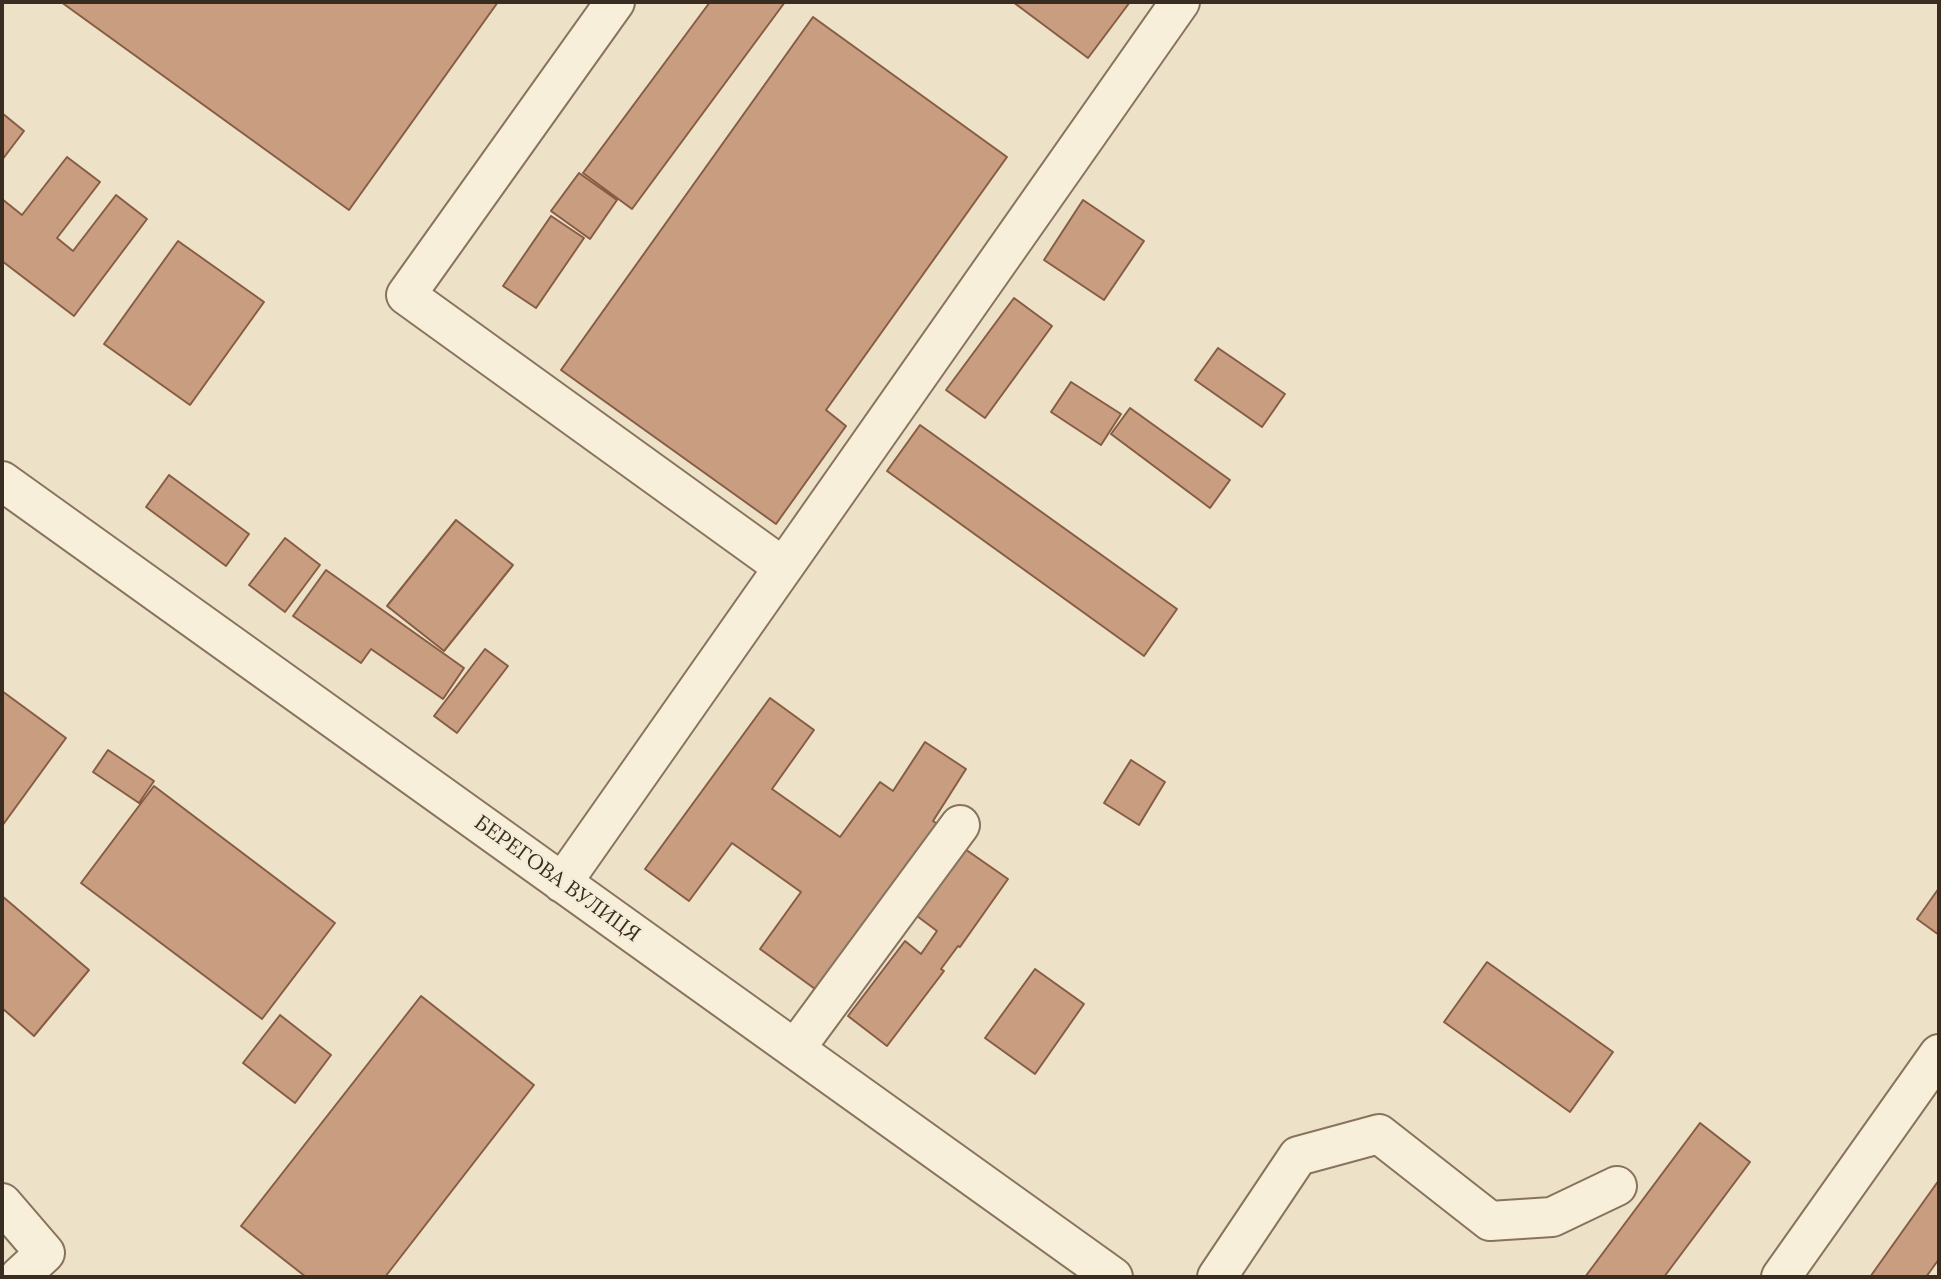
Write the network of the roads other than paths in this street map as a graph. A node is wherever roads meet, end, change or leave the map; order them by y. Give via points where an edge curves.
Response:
1 (615, 2) edge
2 (1180, 2) edge
3 (2, 481) edge
4 (783, 567) junction
5 (960, 825) dead end
6 (562, 883) junction
7 (795, 1049) junction
8 (1939, 1054) edge
9 (1617, 1186) dead end
10 (2, 1203) edge
11 (19, 1277) edge
12 (1113, 1277) edge
13 (1217, 1277) edge
14 (1781, 1277) edge

1 - 4 street via 406,295
2 - 4 street
3 - 6 street, БЕРЕГОВА ВУЛИЦЯ
4 - 6 street
5 - 7 street
6 - 7 street, БЕРЕГОВА ВУЛИЦЯ
7 - 12 street, БЕРЕГОВА ВУЛИЦЯ
8 - 14 street
9 - 13 street via 1552,1217 1490,1221 1379,1135 1298,1156
10 - 11 street via 45,1253

